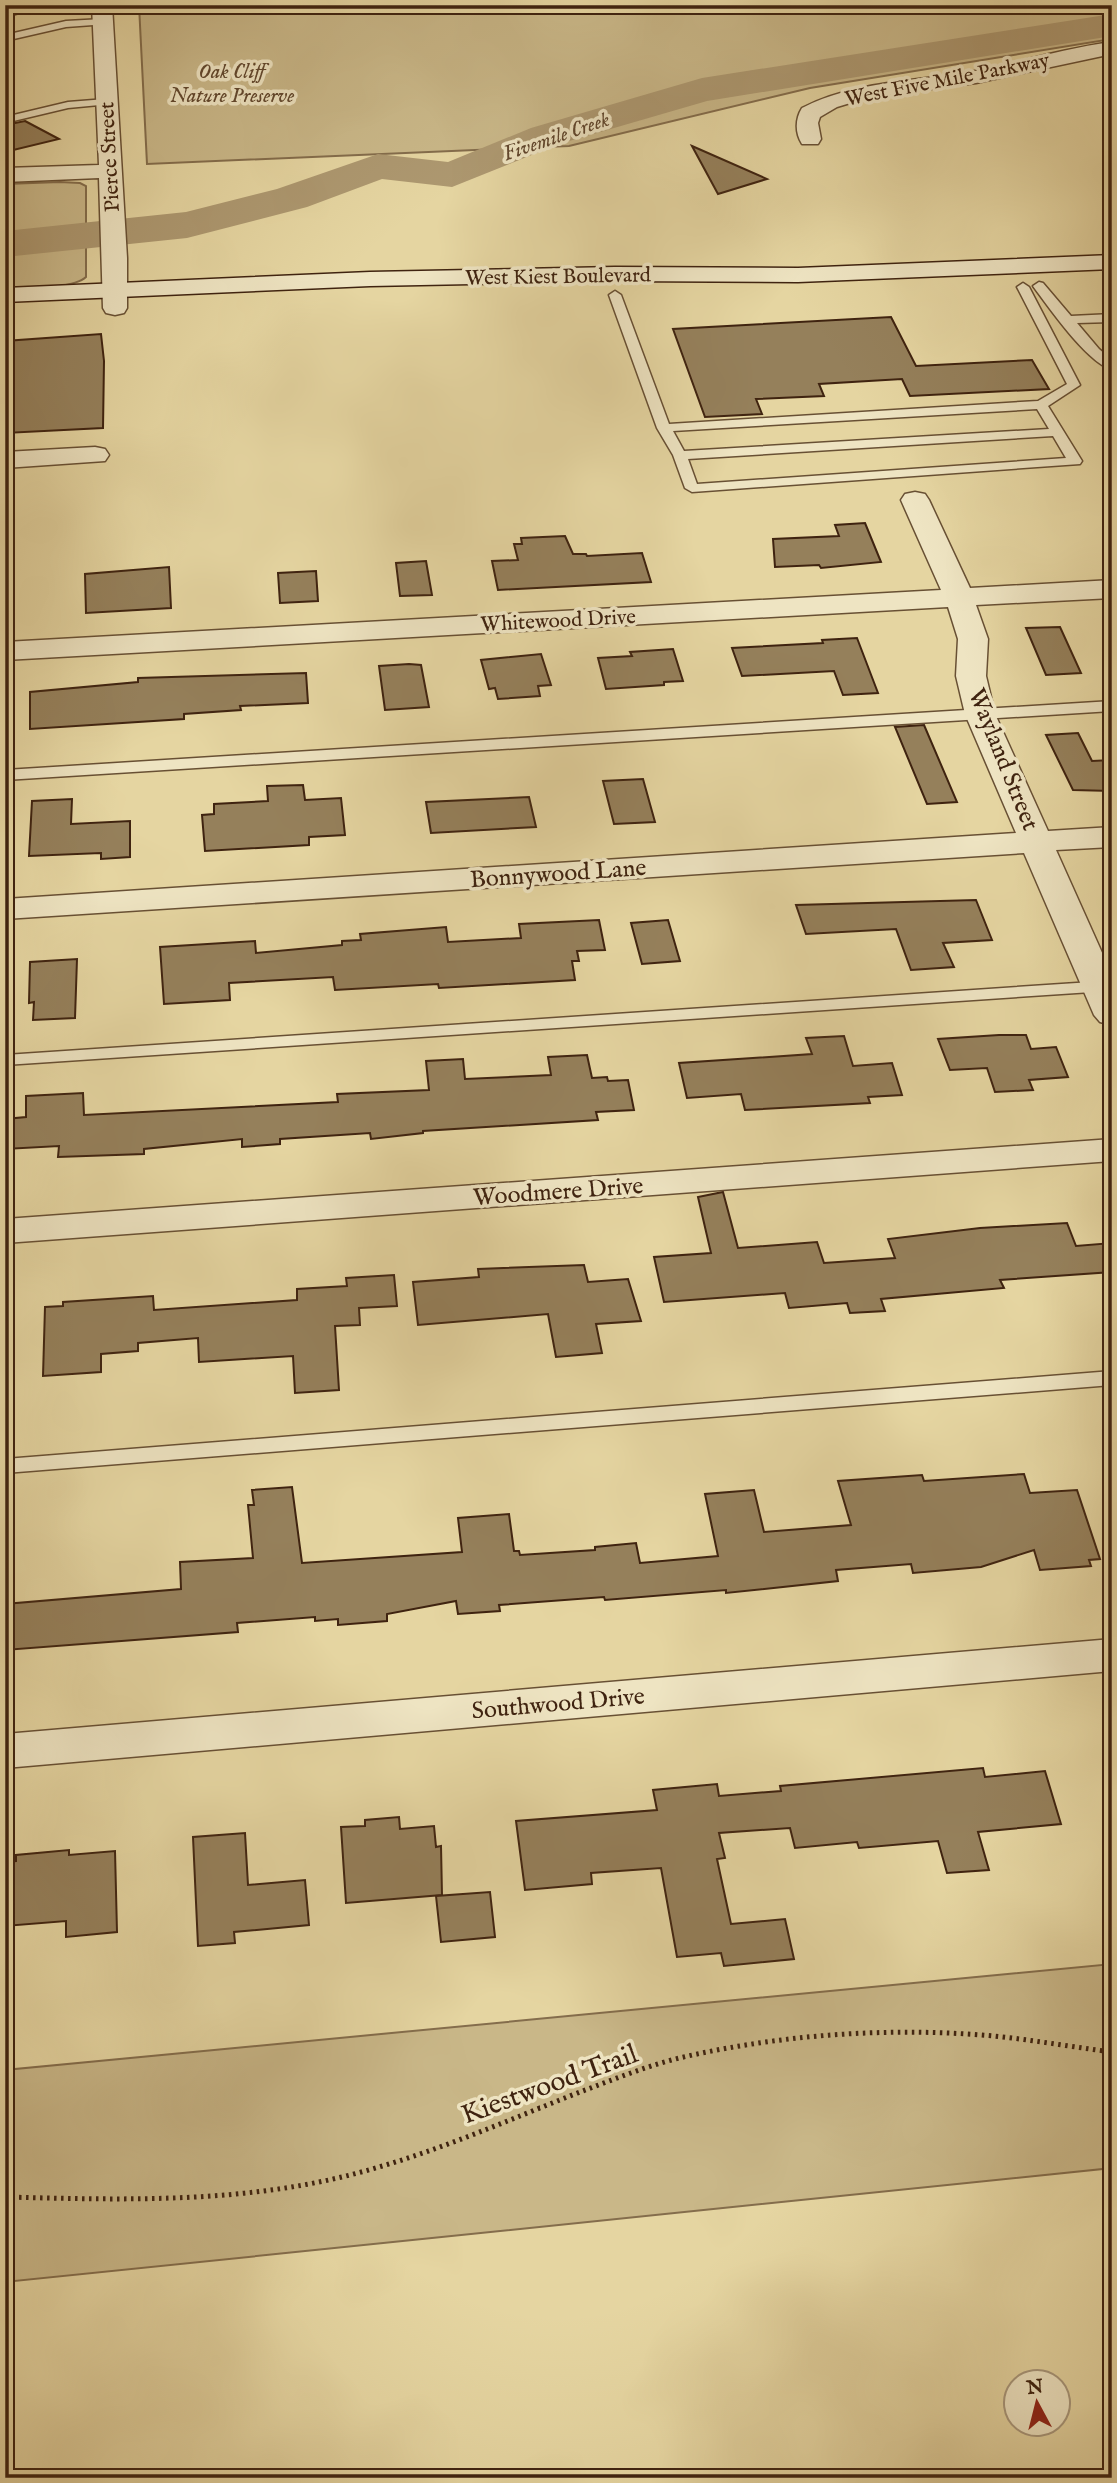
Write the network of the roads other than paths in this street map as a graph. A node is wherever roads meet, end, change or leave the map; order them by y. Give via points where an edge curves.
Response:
1 (42, 5) edge
2 (5, 14) edge
3 (102, 14) edge
4 (5, 38) edge
5 (1112, 48) edge
6 (106, 102) junction
7 (5, 120) edge
8 (810, 139) dead end
9 (109, 171) junction
10 (5, 175) edge
11 (1112, 262) edge
12 (1026, 280) junction
13 (1112, 282) edge
14 (615, 284) junction
15 (5, 295) edge
16 (115, 299) junction
17 (5, 314) edge
18 (1112, 318) edge
19 (1067, 320) junction
20 (1112, 366) edge
21 (1041, 405) junction
22 (664, 428) junction
23 (1056, 432) junction
24 (680, 455) junction
25 (95, 456) dead end
26 (5, 460) edge
27 (915, 500) dead end
28 (1112, 589) edge
29 (958, 597) junction
30 (5, 651) edge
31 (1112, 706) edge
32 (981, 714) junction
33 (5, 775) edge
34 (1112, 837) edge
35 (1037, 842) junction
36 (5, 909) edge
37 (1105, 986) edge
38 (1112, 1015) edge
39 (5, 1060) edge
40 (1112, 1150) edge
41 (5, 1231) edge
42 (1112, 1378) edge
43 (5, 1466) edge
44 (1112, 1655) edge
45 (5, 1751) edge

1 - 2 lane
3 - 4 lane
3 - 6 street, Pierce Street
5 - 8 street, West Five Mile Parkway via 973,78 843,96 810,113
6 - 7 lane via 68,105
6 - 9 street, Pierce Street
9 - 10 street
9 - 16 street, Pierce Street
11 - 12 street, West Kiest Boulevard
12 - 13 street, West Kiest Boulevard
12 - 14 street, West Kiest Boulevard via 798,293
12 - 19 lane
12 - 21 lane via 1074,385
14 - 16 street, West Kiest Boulevard via 365,298
14 - 22 lane
15 - 16 street, West Kiest Boulevard
16 - 17 street, West Kiest Boulevard
18 - 19 lane
19 - 20 lane
21 - 22 lane
21 - 23 lane
22 - 24 lane
23 - 24 lane
23 - 24 lane via 1075,461 692,488
25 - 26 street
27 - 29 street, Wayland Street
28 - 29 street, Whitewood Drive
29 - 30 street, Whitewood Drive
29 - 32 street, Wayland Street via 973,639 971,676
31 - 32 lane
32 - 33 lane
32 - 35 street, Wayland Street
34 - 35 street, Bonnywood Lane
35 - 36 street, Bonnywood Lane
35 - 37 street, Wayland Street
37 - 38 street, Wayland Street
37 - 39 lane
40 - 41 street, Woodmere Drive
42 - 43 lane
44 - 45 street, Southwood Drive

